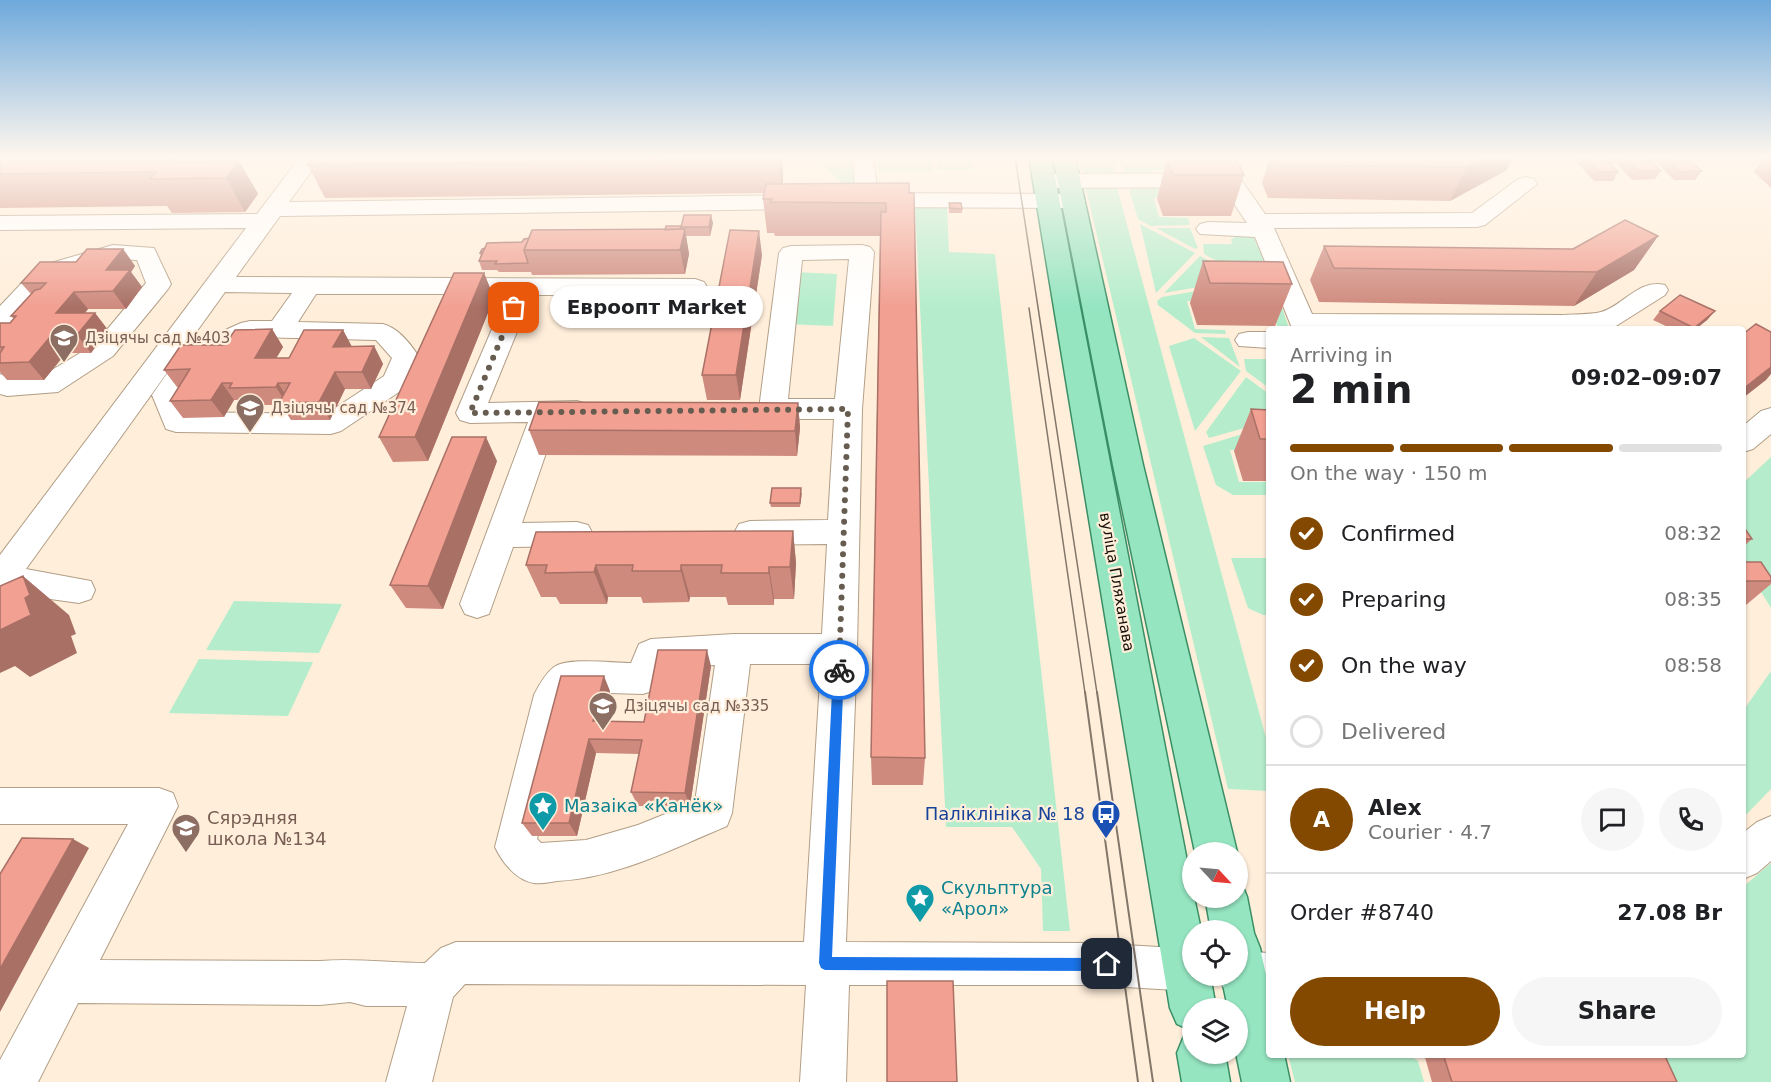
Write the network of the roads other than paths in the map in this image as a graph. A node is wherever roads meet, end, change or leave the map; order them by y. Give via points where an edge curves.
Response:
1 (273, 207) edge
2 (578, 207) edge
3 (1064, 207) edge
4 (1249, 207) edge
5 (1494, 207) edge
6 (268, 215) junction
7 (0, 223) edge
8 (1261, 225) junction
9 (1208, 230) dead end
10 (217, 284) junction
11 (309, 286) junction
12 (523, 287) junction
13 (695, 287) dead end
14 (1656, 290) dead end
15 (197, 312) junction
16 (137, 313) junction
17 (0, 321) edge
18 (1303, 325) edge
19 (279, 330) junction
20 (312, 331) junction
21 (294, 358) edge
22 (0, 383) edge
23 (848, 409) junction
24 (602, 411) edge
25 (546, 412) junction
26 (1771, 418) edge
27 (1746, 439) edge
28 (1112, 465) junction
29 (843, 532) junction
30 (724, 533) edge
31 (500, 534) junction
32 (607, 534) edge
33 (0, 578) edge
34 (79, 590) dead end
35 (477, 604) dead end
36 (734, 649) junction
37 (840, 649) junction
38 (0, 806) edge
39 (1771, 835) edge
40 (1213, 842) edge
41 (1746, 856) edge
42 (1182, 923) edge
43 (825, 963) junction
44 (1182, 980) edge
45 (67, 981) junction
46 (1248, 981) edge
47 (434, 985) junction
48 (1203, 1064) edge
49 (14, 1082) edge
50 (409, 1082) edge
51 (823, 1082) edge
52 (1206, 1082) edge
53 (1266, 1082) edge

1 - 6 lane
2 - 6 lane
3 - 28 main road, вуліца Пляханава
4 - 8 lane
5 - 8 lane via 1477,220
6 - 7 lane
6 - 10 lane
8 - 9 lane
8 - 18 lane
10 - 11 lane
10 - 15 lane
11 - 12 lane
11 - 19 lane
12 - 13 lane
12 - 25 lane via 470,413
14 - 18 lane via 1607,320
15 - 16 lane
15 - 33 lane
16 - 17 lane via 159,284 146,253 113,252 45,272
16 - 22 lane via 104,350 48,385 7,387
19 - 20 lane
19 - 20 lane via 250,329 194,354 166,395 176,422 332,424 394,382 406,357 383,332
20 - 21 lane
23 - 23 lane via 862,252 791,252 762,409
23 - 29 lane
24 - 25 lane
25 - 31 lane
26 - 27 lane
28 - 40 main road, вуліца Пляханава
28 - 42 main road, вуліца Пляханава
29 - 30 lane
29 - 37 lane
31 - 32 lane
31 - 35 lane
33 - 34 lane
36 - 36 lane via 651,654 643,679 567,677 556,687 515,847 521,854 534,863 586,860 638,844 713,813
36 - 37 lane
37 - 43 lane
38 - 45 lane via 159,806
39 - 41 lane
43 - 44 lane via 1092,964
43 - 47 lane via 456,963
43 - 51 lane via 828,974
45 - 47 lane via 350,980 366,984
45 - 49 lane
46 - 53 main road
47 - 50 lane
48 - 52 main road

